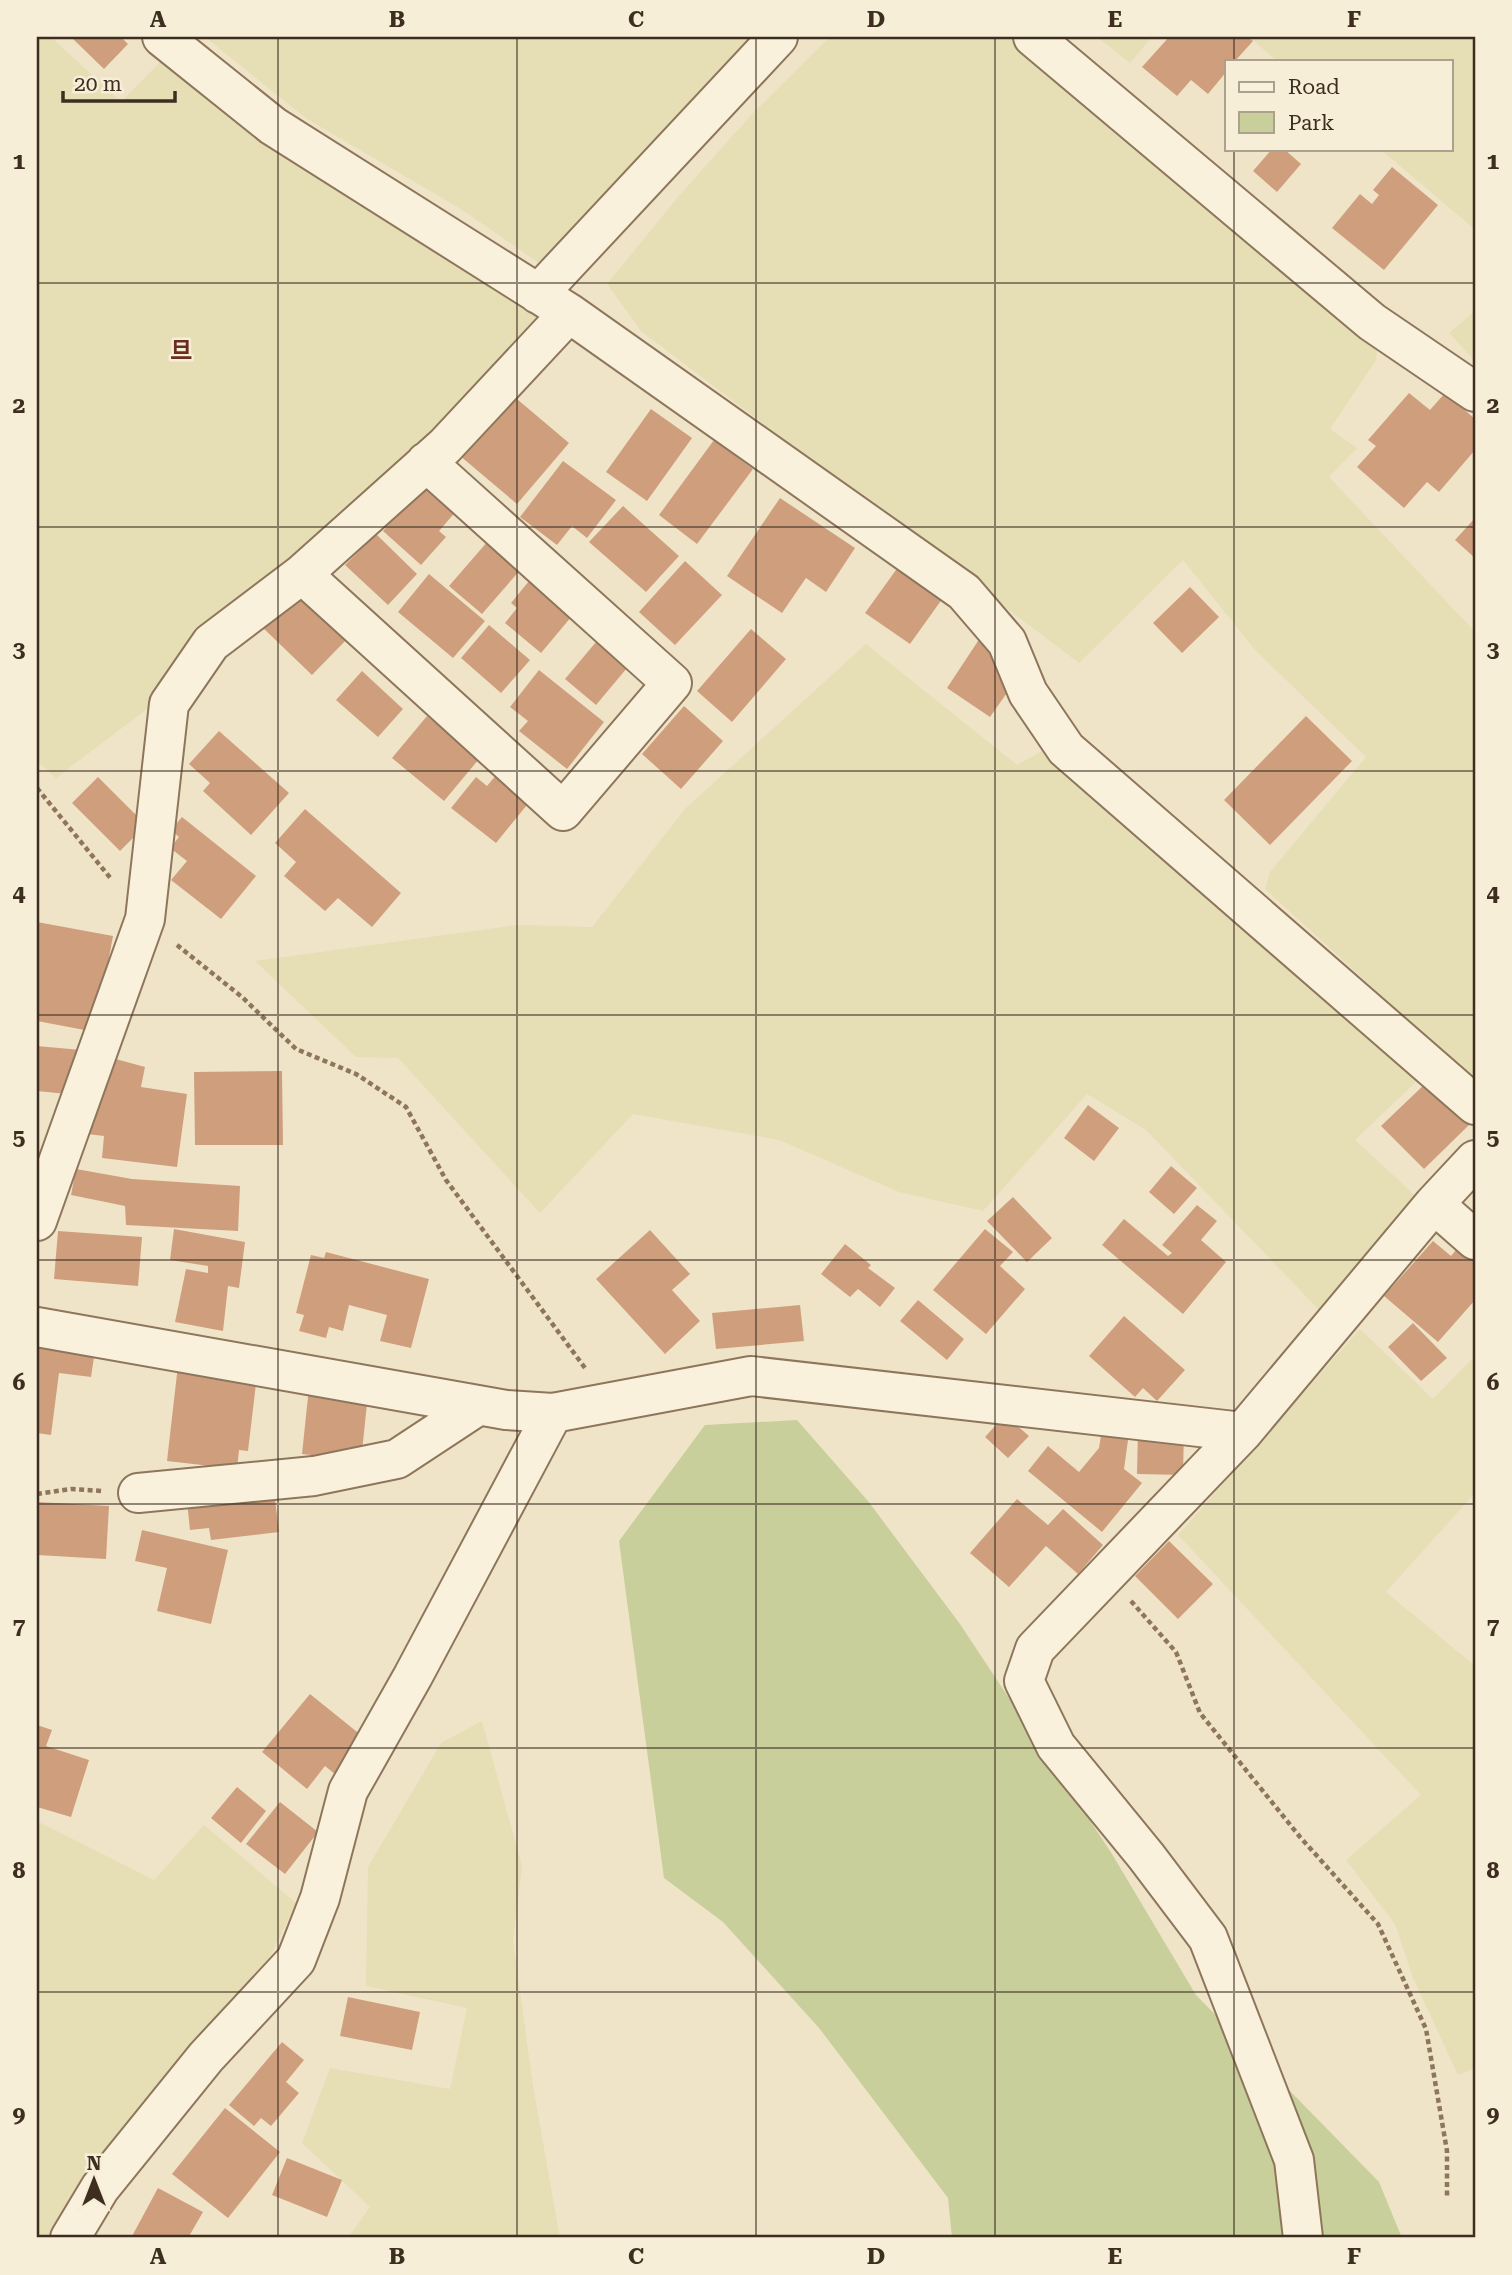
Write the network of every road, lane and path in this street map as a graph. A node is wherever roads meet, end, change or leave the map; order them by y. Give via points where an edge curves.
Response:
1 (162, 37) edge
2 (778, 37) edge
3 (1033, 37) edge
4 (554, 303) junction
5 (1475, 392) edge
6 (426, 462) junction
7 (302, 574) junction
8 (37, 788) edge
9 (145, 919) junction
10 (1475, 1105) edge
11 (1475, 1160) edge
12 (1434, 1204) junction
13 (37, 1221) edge
14 (1475, 1240) edge
15 (37, 1327) edge
16 (610, 1403) junction
17 (476, 1407) junction
18 (553, 1413) junction
19 (1243, 1432) junction
20 (138, 1493) joint
21 (37, 1494) edge
22 (1107, 1574) junction
23 (1447, 2198) dead end
24 (70, 2238) edge
25 (1303, 2238) edge

1 - 4 street via 273,126
2 - 4 street
3 - 5 street via 1372,322
4 - 6 street via 445,446
4 - 10 street via 964,592 1007,642 1028,693 1066,749
6 - 7 street
6 - 7 street via 672,683 563,811
7 - 9 street via 211,643 169,704
8 - 9 path
9 - 13 street
9 - 16 path via 242,997 296,1049 356,1074 405,1107 446,1180
11 - 12 street
12 - 14 street
12 - 19 street
15 - 17 street
16 - 18 street
16 - 19 street via 751,1376
17 - 18 street
17 - 20 street via 397,1459 314,1476
18 - 24 street via 348,1791 320,1898 296,1960 198,2067 100,2188
19 - 22 street
20 - 21 path via 71,1489
22 - 23 path via 1176,1652 1199,1713 1378,1924 1426,2029 1447,2151
22 - 25 street via 1035,1648 1024,1681 1056,1746 1208,1938 1294,2160

